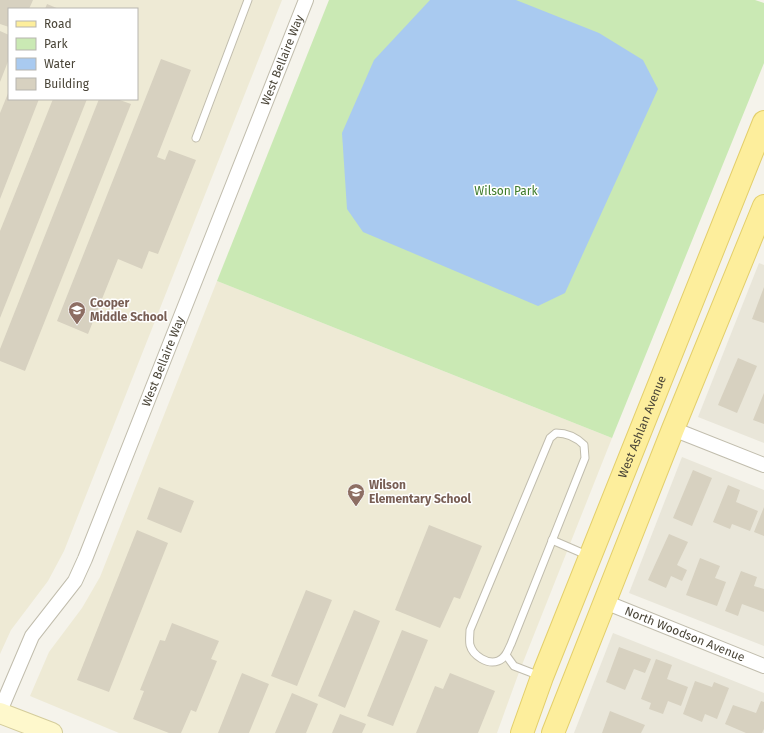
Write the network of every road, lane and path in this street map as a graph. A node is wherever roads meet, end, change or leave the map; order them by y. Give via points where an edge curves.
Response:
1 (248, 0) edge
2 (306, 0) edge
3 (764, 122) edge
4 (196, 138) dead end
5 (764, 206) edge
6 (723, 223) junction
7 (758, 237) edge
8 (673, 429) junction
9 (764, 465) edge
10 (552, 540) junction
11 (591, 556) junction
12 (605, 602) junction
13 (506, 655) junction
14 (764, 666) edge
15 (542, 677) junction
16 (0, 712) edge
17 (52, 733) edge
18 (522, 733) edge
19 (552, 733) edge

1 - 4 lane
2 - 16 street, West Bellaire Way via 85,559 75,581 32,636
3 - 6 main road, West Ashlan Avenue
5 - 7 main road
6 - 8 main road via 712,290 666,412
6 - 11 main road, West Ashlan Avenue
7 - 8 main road
8 - 9 street
8 - 12 main road
10 - 11 lane
10 - 13 lane
10 - 13 lane via 584,458 584,444 565,433 556,433 550,438 470,630 470,646 480,658 498,661
11 - 15 main road, West Ashlan Avenue
11 - 19 main road via 596,563 597,579 566,657
12 - 14 street, North Woodson Avenue
12 - 19 main road
13 - 15 lane via 514,666
15 - 18 main road, West Ashlan Avenue
16 - 17 street

